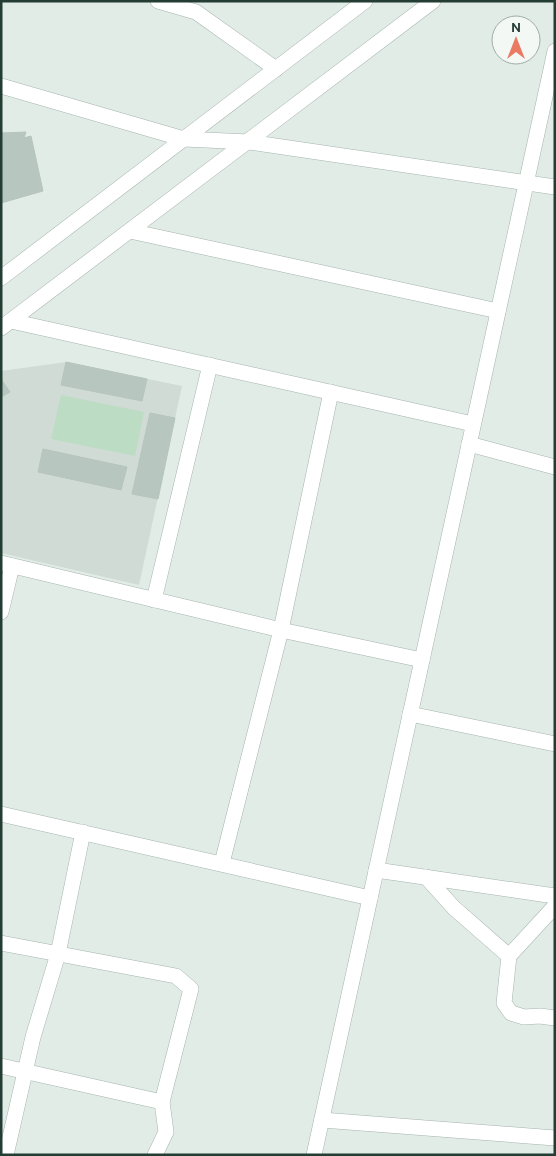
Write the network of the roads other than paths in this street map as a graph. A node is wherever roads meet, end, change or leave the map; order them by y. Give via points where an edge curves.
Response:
1 (158, 1) edge
2 (366, 1) edge
3 (433, 1) edge
4 (196, 6) edge
5 (555, 51) edge
6 (276, 69) junction
7 (553, 69) edge
8 (1, 86) edge
9 (184, 139) junction
10 (249, 142) junction
11 (526, 182) junction
12 (555, 187) edge
13 (130, 231) junction
14 (1, 278) edge
15 (498, 311) junction
16 (6, 324) edge
17 (210, 365) junction
18 (330, 392) junction
19 (473, 424) junction
20 (469, 444) junction
21 (555, 467) edge
22 (6, 565) edge
23 (154, 600) junction
24 (1, 612) edge
25 (281, 630) junction
26 (422, 660) junction
27 (410, 714) junction
28 (555, 744) edge
29 (1, 814) edge
30 (83, 832) junction
31 (222, 863) junction
32 (376, 870) junction
33 (426, 877) junction
34 (555, 896) edge
35 (370, 898) junction
36 (555, 906) edge
37 (1, 943) edge
38 (58, 954) junction
39 (509, 956) junction
40 (555, 1018) edge
41 (1, 1066) edge
42 (26, 1070) junction
43 (162, 1102) junction
44 (322, 1120) junction
45 (555, 1138) edge
46 (6, 1155) edge
47 (155, 1155) edge
48 (314, 1155) edge

1 - 4 street
2 - 6 street
3 - 10 street
4 - 6 street
5 - 7 street
6 - 9 street
7 - 11 street
8 - 9 street
9 - 10 street
9 - 14 street
10 - 11 street
10 - 13 street
11 - 12 street
11 - 15 street
13 - 15 street
13 - 16 street
15 - 19 street
16 - 17 street
17 - 18 street
17 - 23 street
18 - 19 street
18 - 25 street
19 - 20 street
20 - 21 street
20 - 26 street
22 - 23 street
22 - 24 street
23 - 25 street
25 - 26 street
25 - 31 street
26 - 27 street
27 - 28 street
27 - 32 street
29 - 30 street
30 - 31 street
30 - 38 street
31 - 35 street
32 - 33 street
32 - 35 street
33 - 34 street
33 - 39 street via 454,908
35 - 44 street
36 - 39 street
37 - 38 street
38 - 42 street
38 - 43 street via 176,976 190,989
39 - 40 street via 504,1003 511,1013 524,1017
41 - 42 street
42 - 43 street
42 - 46 street
43 - 47 street via 166,1132
44 - 45 street
44 - 48 street

